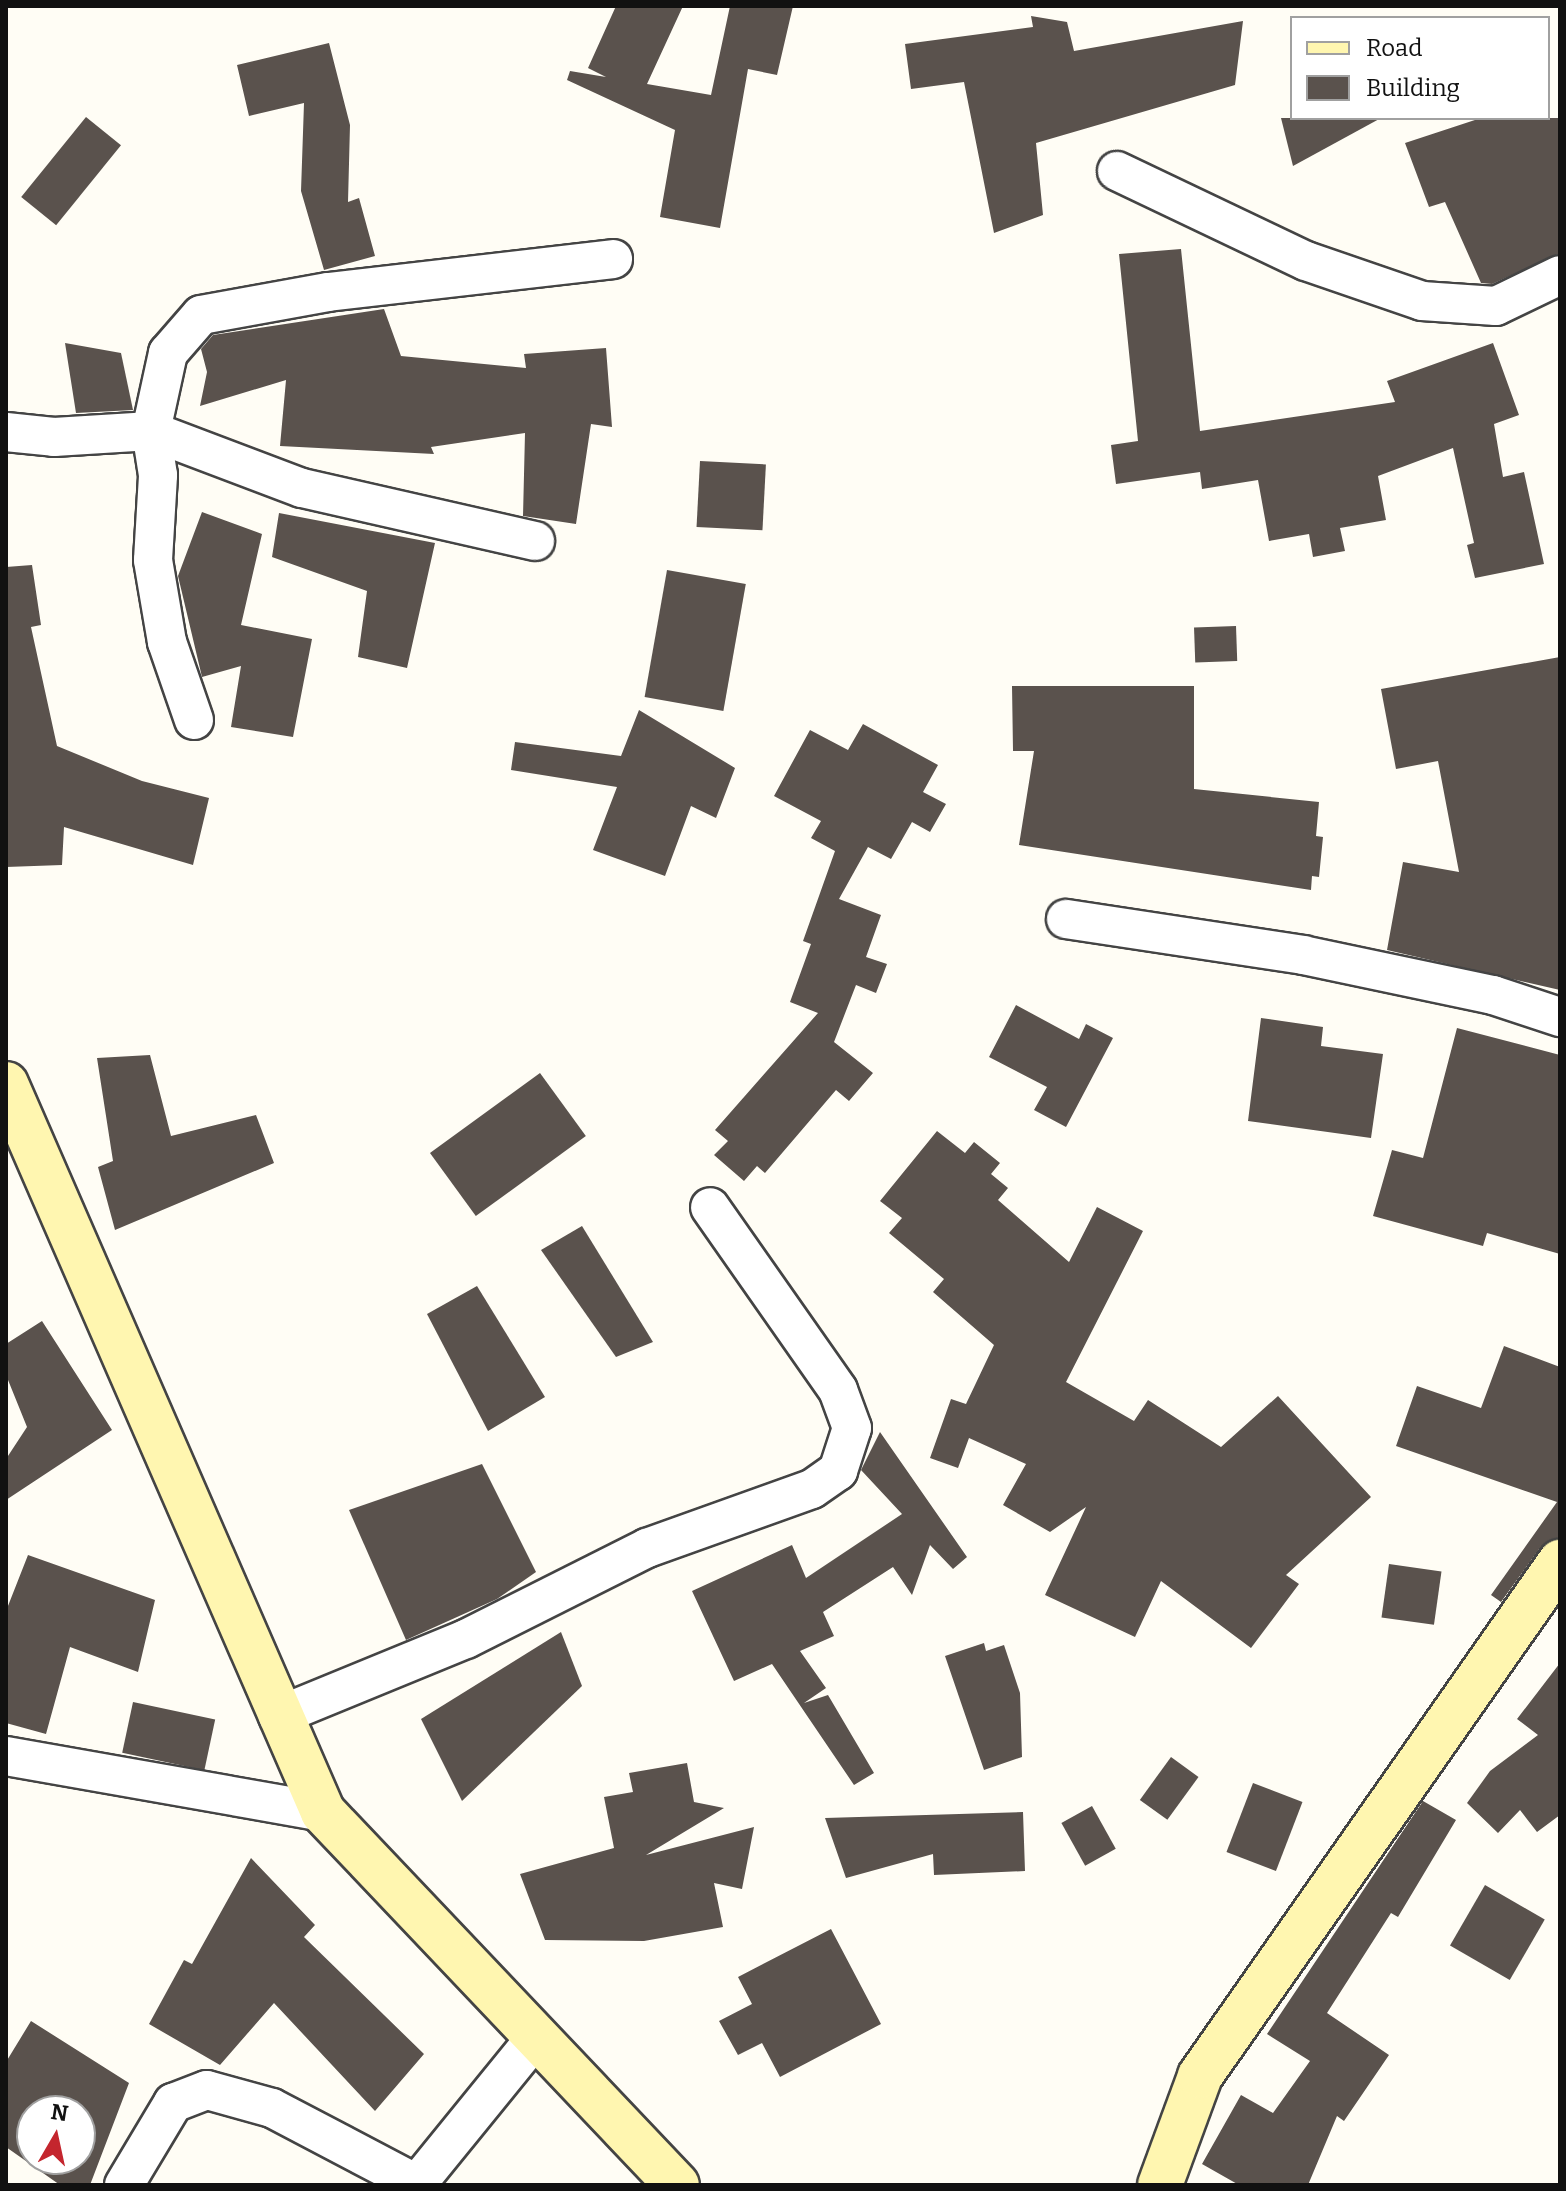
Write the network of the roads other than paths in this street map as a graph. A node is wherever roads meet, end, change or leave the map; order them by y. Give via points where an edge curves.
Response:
1 (1117, 171) dead end
2 (613, 259) dead end
3 (1560, 275) edge
4 (151, 431) junction
5 (6, 432) edge
6 (535, 541) dead end
7 (194, 720) dead end
8 (1066, 919) dead end
9 (1560, 1017) edge
10 (6, 1084) edge
11 (710, 1207) dead end
12 (1560, 1562) edge
13 (278, 1716) junction
14 (6, 1756) edge
15 (323, 1812) junction
16 (537, 2036) junction
17 (124, 2185) edge
18 (417, 2185) edge
19 (677, 2185) edge
20 (1160, 2185) edge

1 - 3 street via 1306,261 1422,301 1496,306
2 - 4 street via 328,292 201,315 168,353
4 - 5 street via 54,437
4 - 6 street via 213,460 302,488
4 - 7 street via 158,475 153,560 167,642
8 - 9 street via 1303,955 1493,995
10 - 13 street
11 - 13 street via 838,1390 852,1428 838,1471 812,1489 647,1548 466,1639
12 - 20 street via 1200,2076
13 - 15 street
14 - 15 street
15 - 16 street
16 - 18 street
16 - 19 street
17 - 18 street via 173,2103 207,2090 272,2108

